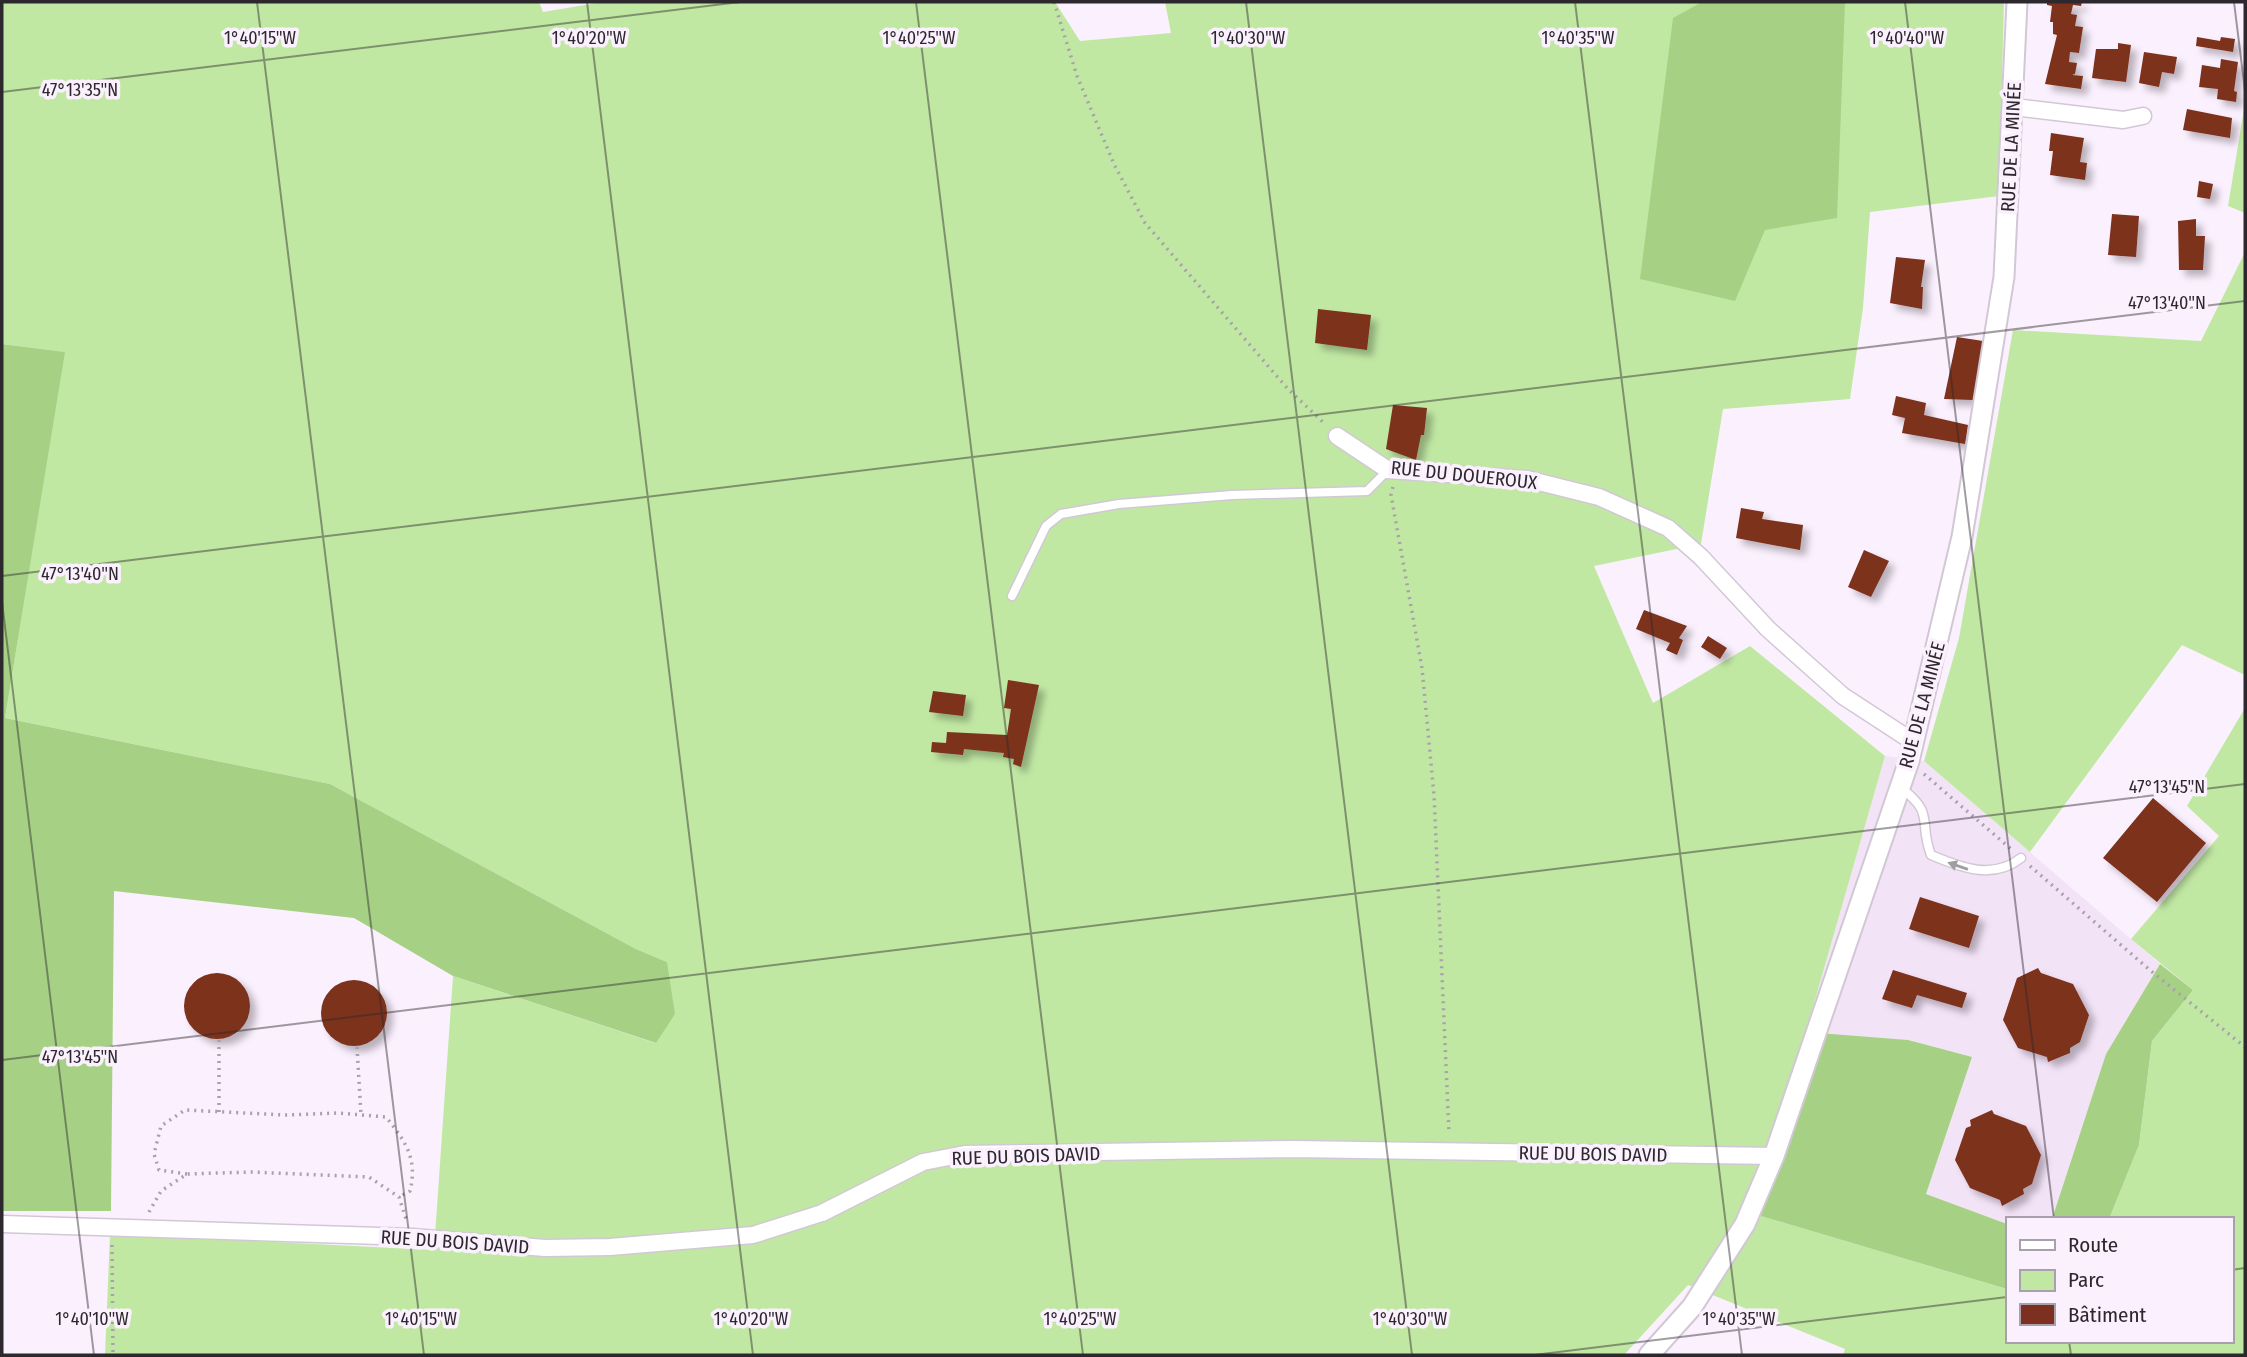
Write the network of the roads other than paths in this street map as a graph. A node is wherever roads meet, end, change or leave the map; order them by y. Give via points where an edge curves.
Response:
1 (2017, 2) edge
2 (2014, 107) junction
3 (2143, 116) dead end
4 (1337, 436) road end
5 (1392, 471) junction
6 (1012, 596) dead end
7 (1910, 751) junction
8 (1900, 787) junction
9 (2021, 858) road end
10 (1774, 1156) junction
11 (2, 1224) edge
12 (1649, 1355) edge

1 - 2 street, RUE DE LA MINÉE
2 - 3 street via 2123,120
2 - 7 street, RUE DE LA MINÉE via 2004,277 1984,411 1962,537
4 - 5 street, RUE DU DOUEROUX
5 - 6 lane via 1367,491 1219,496 1061,514 1046,526
5 - 7 street, RUE DU DOUEROUX via 1527,479 1599,497 1668,528 1702,557 1768,629
7 - 8 street, RUE DE LA MINÉE
9 -> 8 lane via 2008,869 1990,871 1970,870 1931,855 1924,813 1918,800
8 - 10 street, RUE DE LA MINÉE
10 - 11 street, RUE DU BOIS DAVID via 1294,1149 965,1154 923,1161 822,1213 753,1235 571,1247 412,1237
10 - 12 street, RUE DE LA MINÉE via 1745,1224 1692,1307

